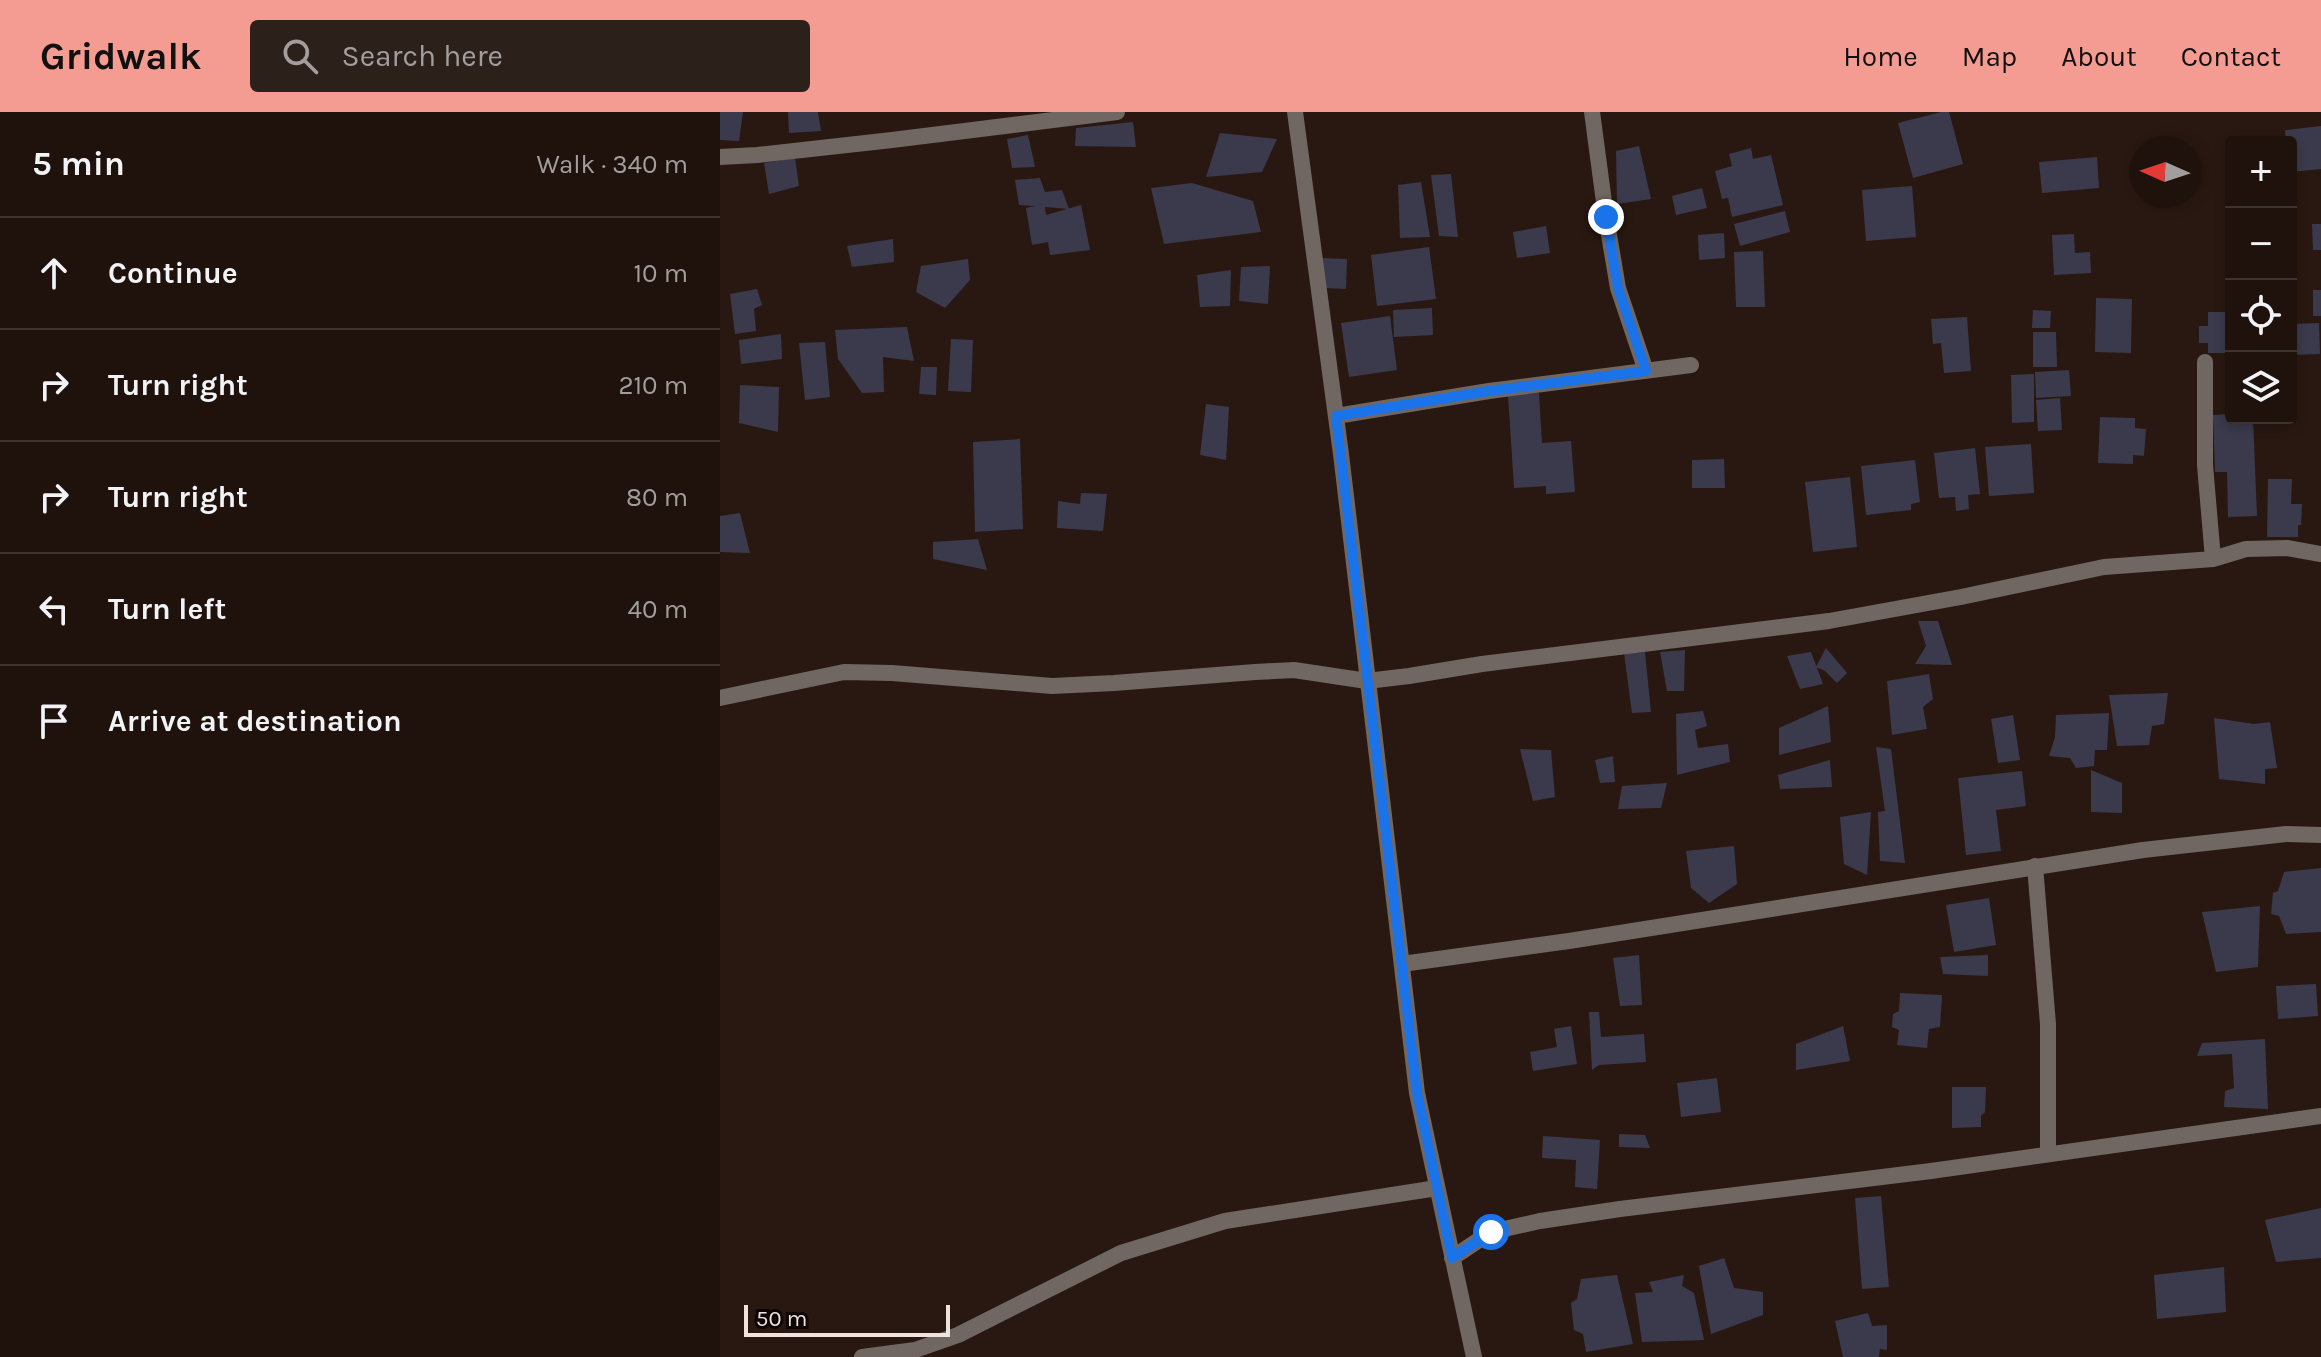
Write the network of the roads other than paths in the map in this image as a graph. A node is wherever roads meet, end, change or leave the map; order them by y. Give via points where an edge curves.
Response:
1 (1117, 112) edge
2 (1295, 112) edge
3 (1592, 112) edge
4 (720, 157) edge
5 (2205, 362) dead end
6 (1691, 365) dead end
7 (1646, 371) junction
8 (1336, 416) junction
9 (2321, 554) edge
10 (2213, 559) junction
11 (1367, 681) junction
12 (720, 698) edge
13 (2321, 835) edge
14 (2035, 866) junction
15 (1402, 964) junction
16 (2321, 1116) edge
17 (2048, 1154) junction
18 (1437, 1188) junction
19 (1452, 1258) junction
20 (862, 1357) edge
21 (1474, 1357) edge

1 - 4 street
2 - 8 street
3 - 7 street via 1618,288
5 - 10 street via 2205,465
6 - 7 street
7 - 8 street
8 - 11 street
9 - 10 street via 2246,549
10 - 11 street via 2104,567 1829,621
11 - 12 street via 1294,670 1052,686 844,672
11 - 15 street
13 - 14 street via 2190,844
14 - 15 street
14 - 17 street via 2048,1024
15 - 18 street via 1417,1093
16 - 17 street
17 - 19 street via 1540,1221 1491,1232
18 - 19 street
18 - 20 street via 1225,1221 1121,1253 958,1335 915,1350
19 - 21 street

